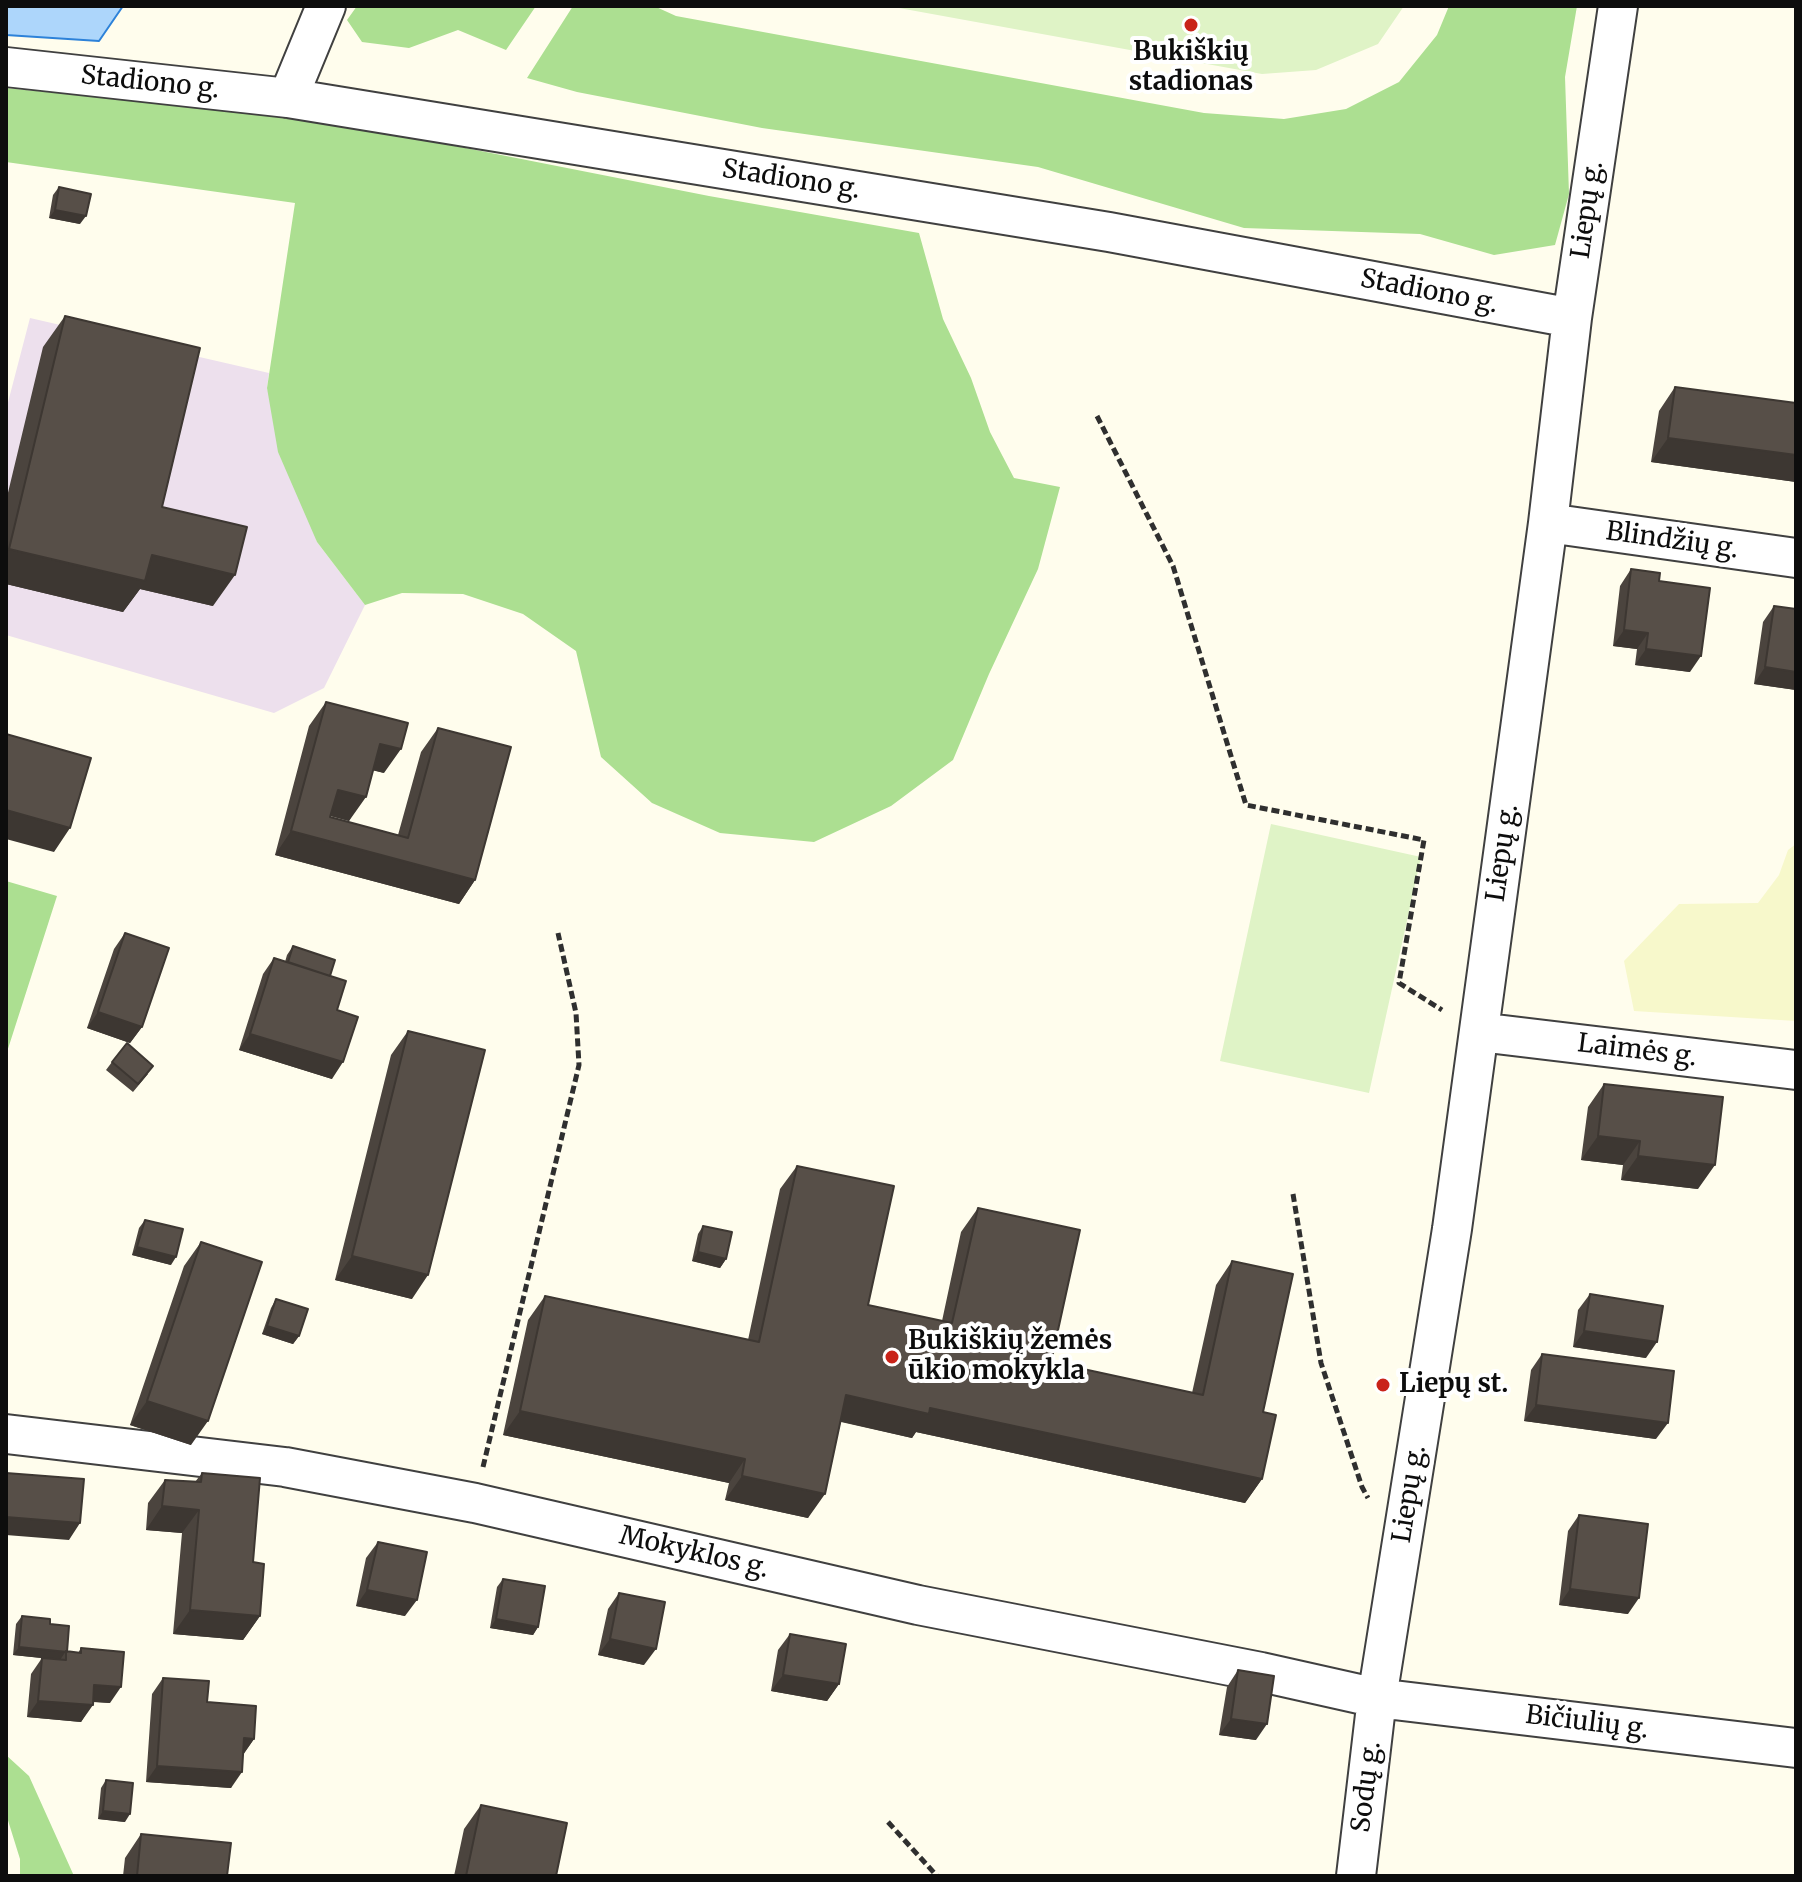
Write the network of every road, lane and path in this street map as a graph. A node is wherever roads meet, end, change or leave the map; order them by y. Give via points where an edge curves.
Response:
1 (326, 6) edge
2 (1618, 6) edge
3 (6, 67) edge
4 (288, 98) junction
5 (1572, 318) junction
6 (1097, 416) dead end
7 (1548, 523) junction
8 (1796, 558) edge
9 (558, 933) dead end
10 (1479, 1032) junction
11 (1796, 1070) edge
12 (1293, 1194) dead end
13 (6, 1434) edge
14 (1370, 1500) dead end
15 (475, 1503) junction
16 (1377, 1698) junction
17 (1796, 1748) edge
18 (888, 1822) dead end
19 (937, 1876) edge
20 (1356, 1876) edge

1 - 4 street
2 - 5 street, Liepų g.
3 - 4 street, Stadiono g.
4 - 5 street, Stadiono g. via 1109,232
5 - 7 street, Liepų g.
6 - 10 path via 1173,566 1246,805 1424,840 1399,983
7 - 8 street, Blindžių g.
7 - 10 street, Liepų g.
9 - 15 path via 576,1013 579,1065
10 - 11 street, Laimės g.
10 - 16 street, Liepų g.
12 - 14 path via 1321,1363
13 - 15 street, Mokyklos g. via 285,1467
15 - 16 street, Mokyklos g. via 918,1605
16 - 17 street, Bičiulių g.
16 - 20 street, Sodų g.
18 - 19 path

